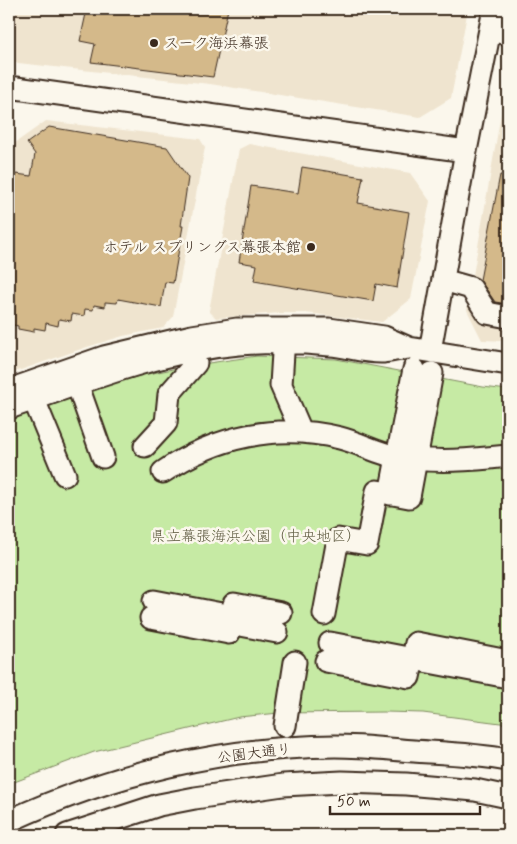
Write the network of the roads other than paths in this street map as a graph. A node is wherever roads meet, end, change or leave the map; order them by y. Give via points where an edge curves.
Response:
1 (499, 22) edge
2 (9, 88) edge
3 (466, 151) junction
4 (443, 280) junction
5 (508, 317) edge
6 (420, 350) junction
7 (283, 353) dead end
8 (196, 363) dead end
9 (508, 364) edge
10 (423, 371) dead end
11 (9, 390) edge
12 (80, 392) dead end
13 (9, 408) edge
14 (37, 408) dead end
15 (301, 431) junction
16 (145, 446) dead end
17 (508, 456) edge
18 (103, 457) dead end
19 (407, 458) junction
20 (163, 472) dead end
21 (65, 475) dead end
22 (152, 610) dead end
23 (324, 614) dead end
24 (279, 622) dead end
25 (328, 652) dead end
26 (508, 661) edge
27 (295, 662) dead end
28 (476, 663) junction
29 (508, 677) edge
30 (285, 726) dead end
31 (508, 760) edge
32 (508, 796) edge
33 (9, 821) edge
34 (67, 835) edge

1 - 3 street
2 - 3 street
3 - 4 street
4 - 5 street via 471,288 486,313
4 - 6 street
6 - 9 street
6 - 11 street via 384,336 329,329 237,329 104,357
6 - 13 street via 381,352 281,343 199,349 110,372
7 - 15 street via 281,385
8 - 16 street via 169,394 166,424
10 - 19 street
12 - 18 street
14 - 21 street
15 - 19 street via 342,438
15 - 20 street via 276,431 229,439 205,448
17 - 19 street via 475,460
19 - 23 street via 409,497 378,491 368,544 338,539
22 - 24 street via 185,616
25 - 28 street via 357,657 413,659 416,643
26 - 28 street
27 - 30 street
28 - 29 street
31 - 33 street, 公園大通り via 380,748 278,749 179,763 145,772 76,794
32 - 34 street via 406,784 342,782 284,785 159,805

